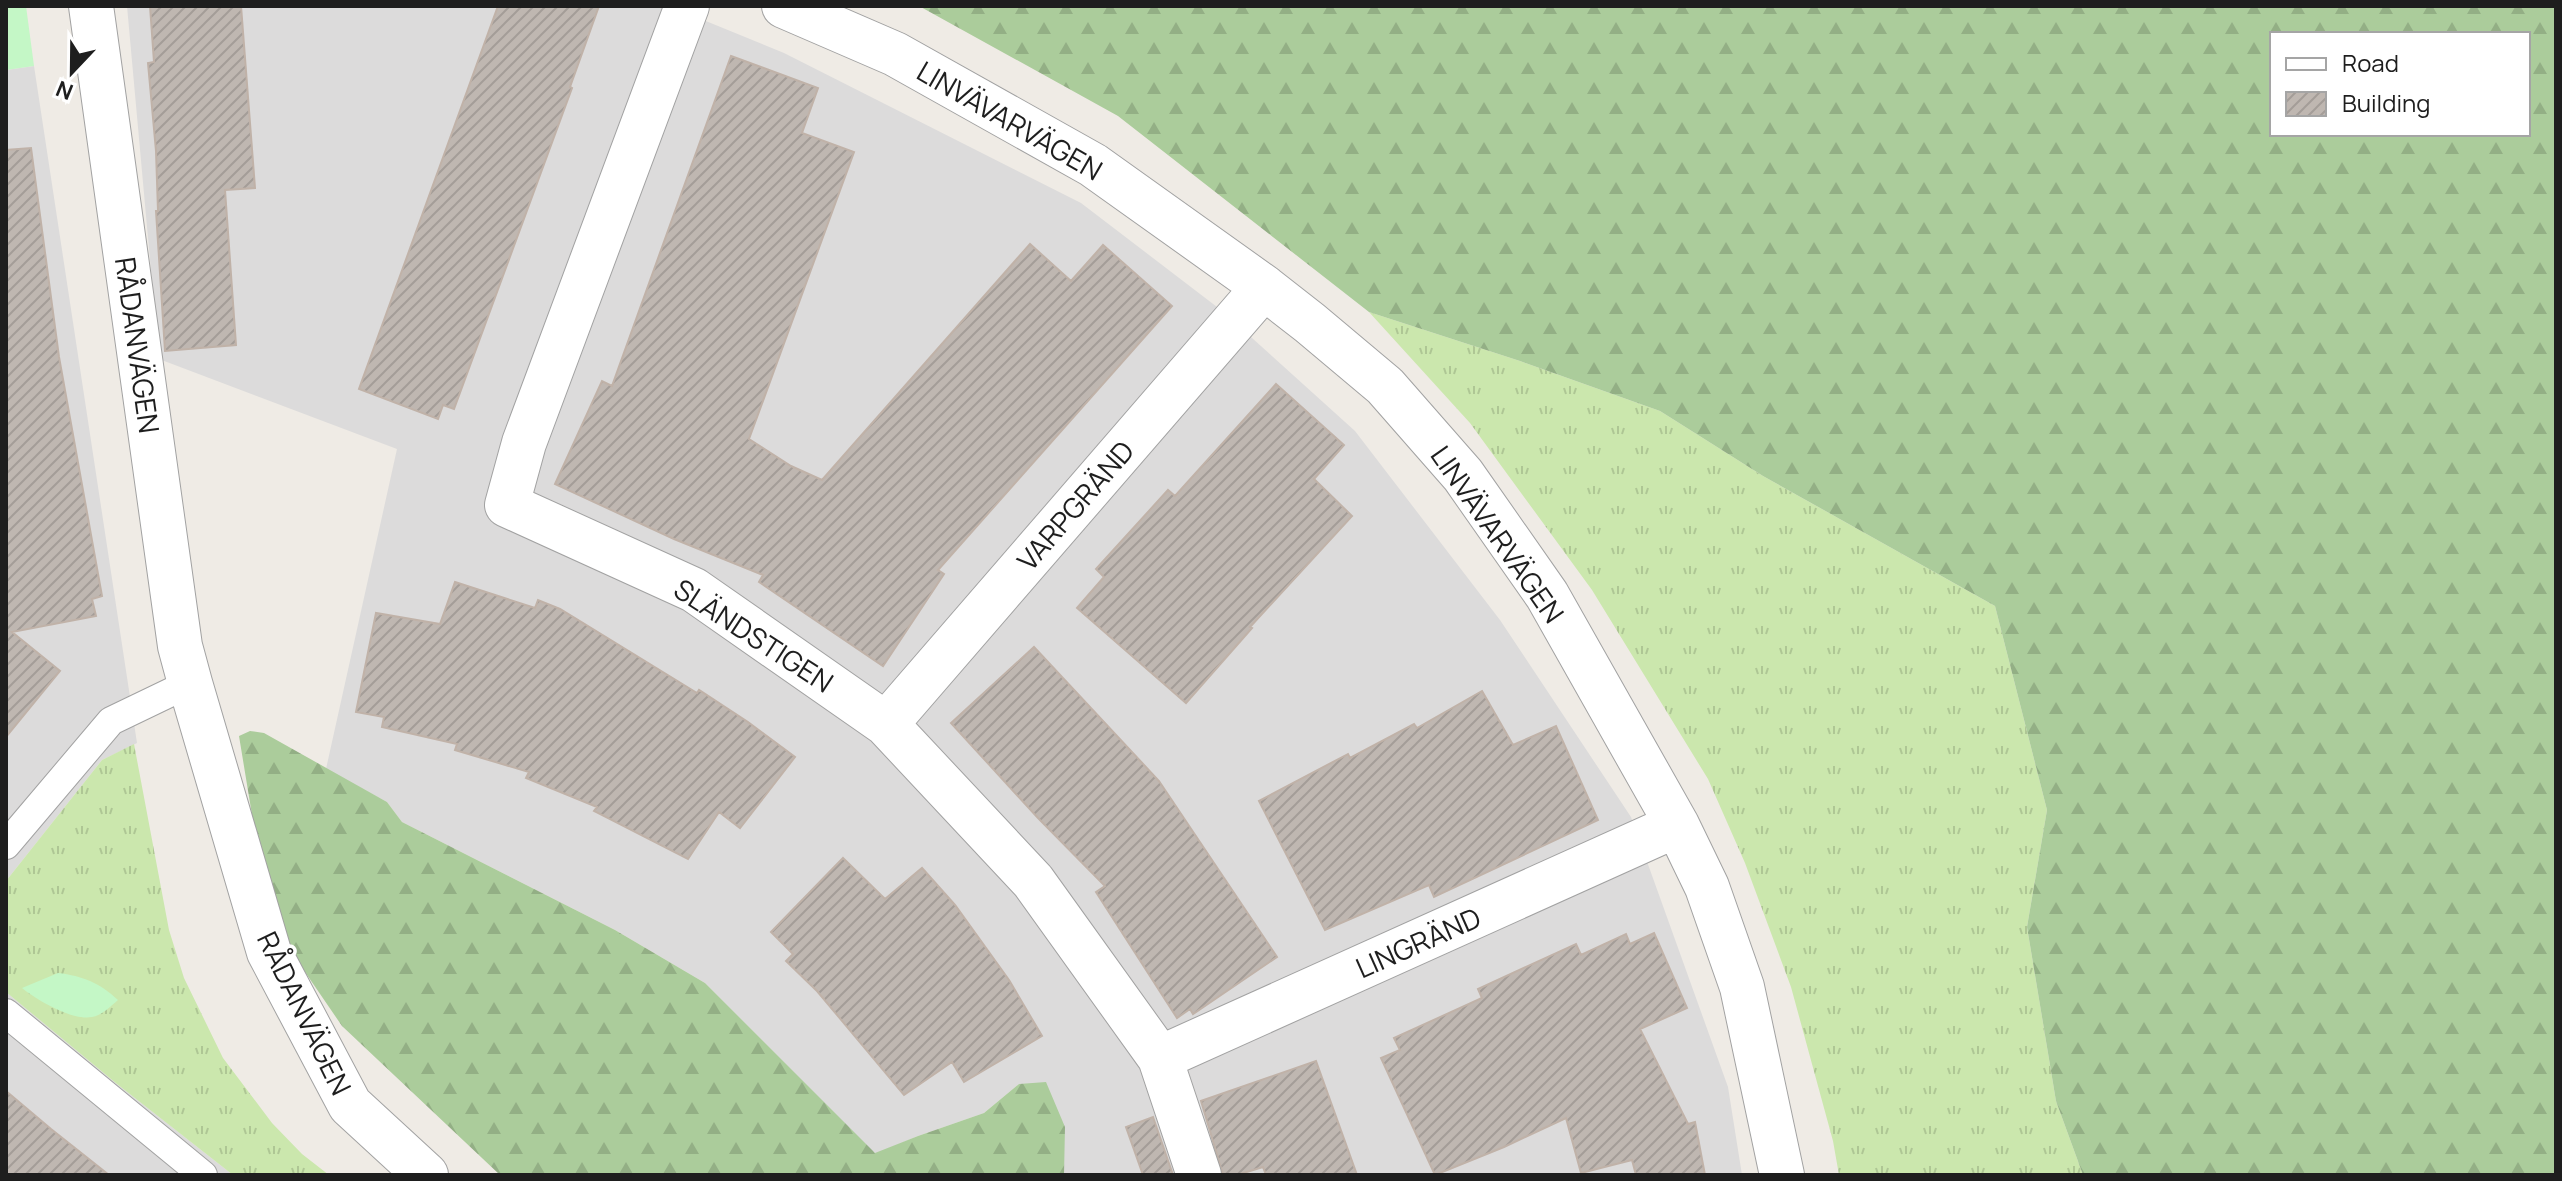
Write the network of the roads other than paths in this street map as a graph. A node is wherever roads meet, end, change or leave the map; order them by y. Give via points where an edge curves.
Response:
1 (91, 6) edge
2 (687, 6) edge
3 (784, 6) edge
4 (1264, 287) junction
5 (190, 683) junction
6 (886, 724) junction
7 (1677, 825) junction
8 (6, 845) edge
9 (6, 1013) edge
10 (1160, 1058) junction
11 (203, 1175) edge
12 (426, 1175) edge
13 (1199, 1175) edge
14 (1782, 1175) edge

1 - 5 street, RÅDANVÄGEN via 180,646
2 - 6 street, SLÄNDSTIGEN via 524,443 507,505 694,590
3 - 4 street, LINVÄVARVÄGEN via 895,54 1093,165
4 - 6 street, VARPGRÄND
4 - 7 street, LINVÄVARVÄGEN via 1385,386 1463,475 1547,595
5 - 8 lane via 111,721
5 - 12 street, RÅDANVÄGEN via 269,952 350,1105
6 - 10 street, SLÄNDSTIGEN via 1033,881
7 - 10 street, LINGRÄND
7 - 14 street, LINVÄVARVÄGEN via 1707,887 1742,987
9 - 11 lane
10 - 13 street, SLÄNDSTIGEN

